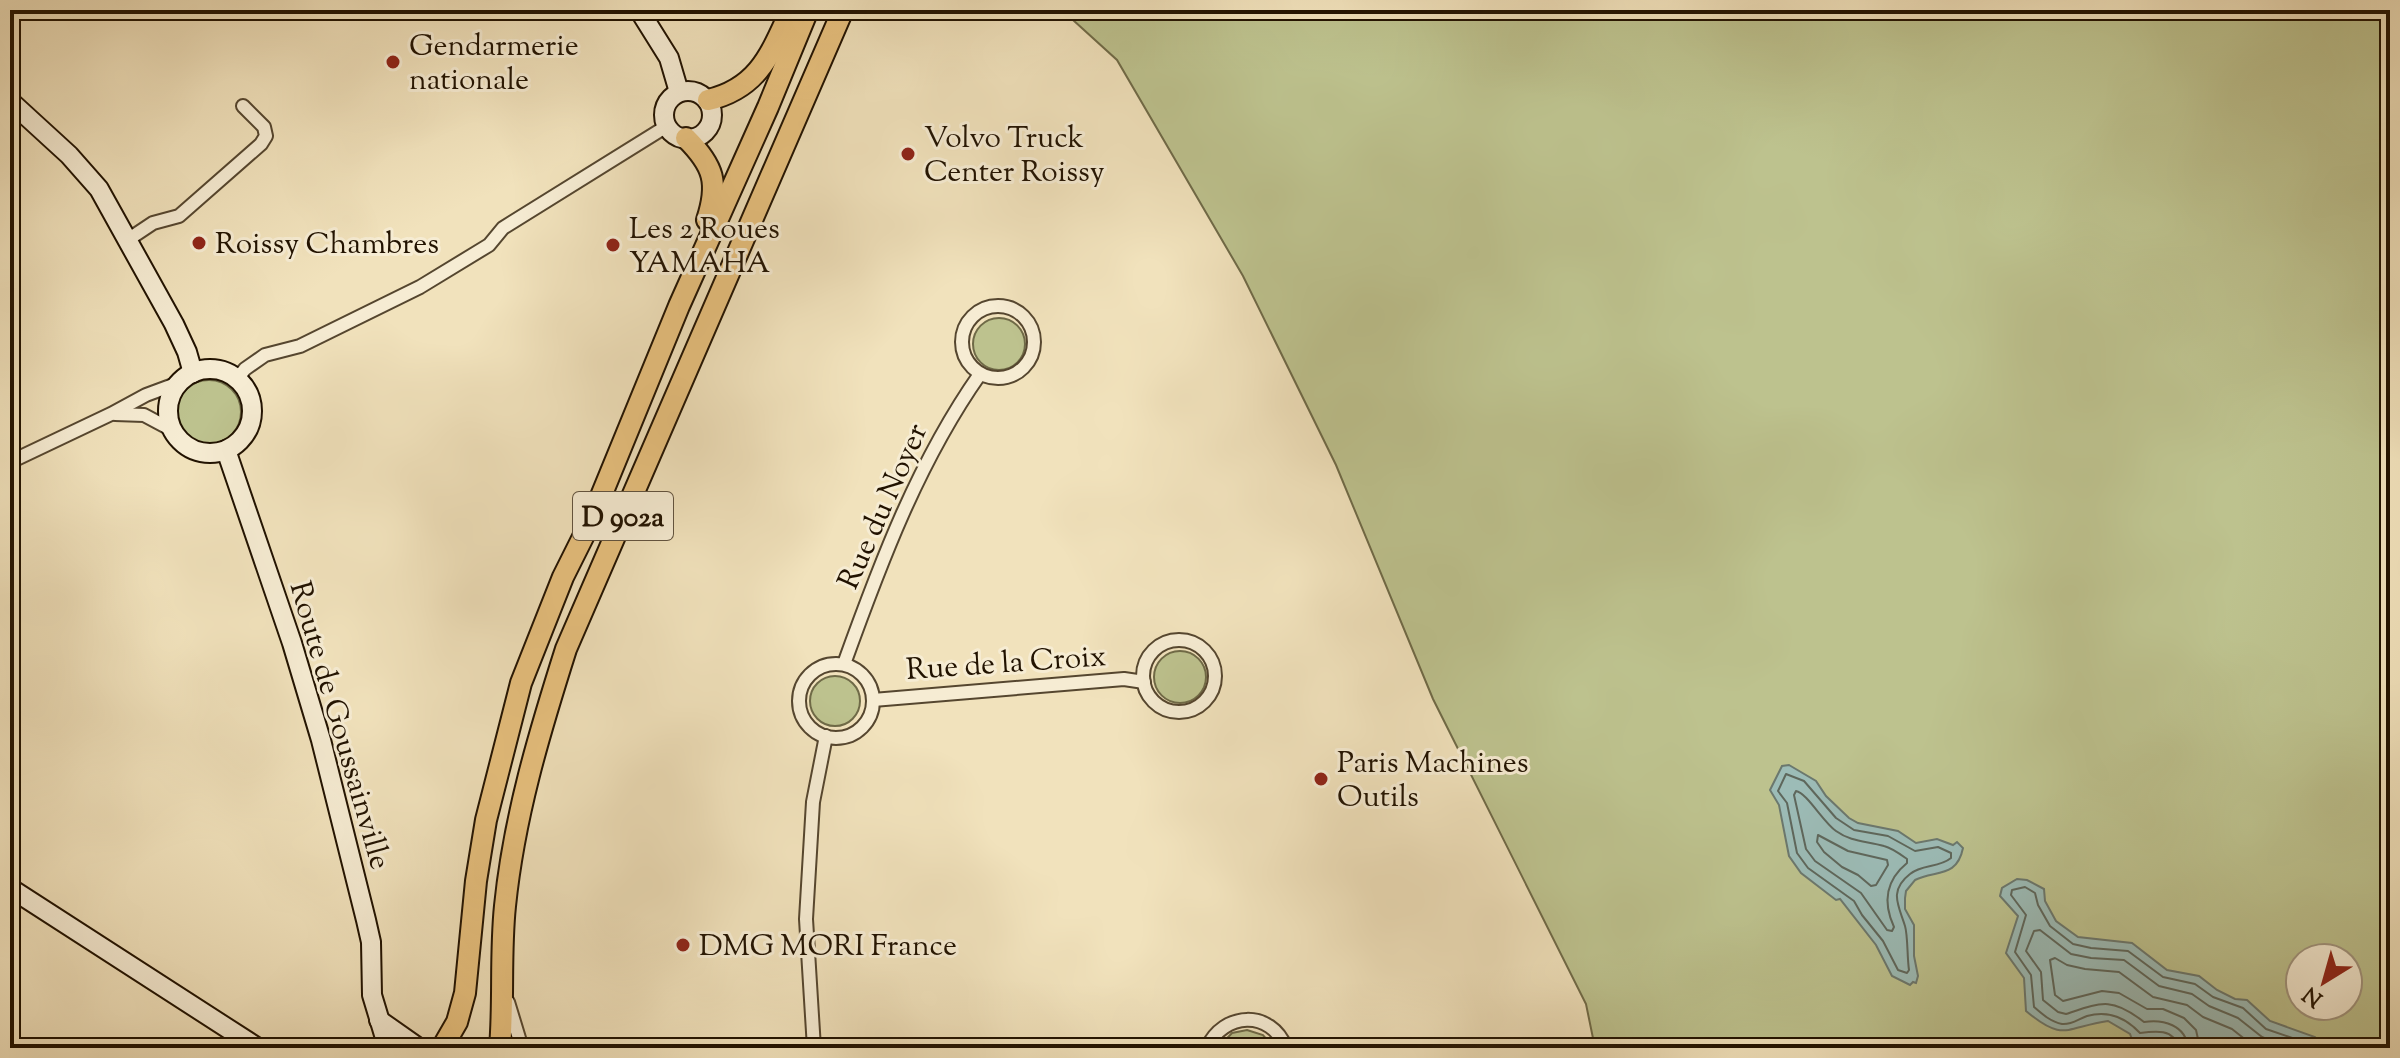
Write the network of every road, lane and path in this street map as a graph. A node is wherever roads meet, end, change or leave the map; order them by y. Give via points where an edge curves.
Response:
1 (639, 10) edge
2 (791, 10) edge
3 (808, 10) edge
4 (843, 10) edge
5 (679, 92) junction
6 (708, 100) junction
7 (10, 101) edge
8 (243, 106) dead end
9 (667, 126) junction
10 (686, 138) junction
11 (129, 239) junction
12 (679, 306) junction
13 (980, 374) junction
14 (187, 378) junction
15 (237, 379) junction
16 (111, 414) junction
17 (174, 431) junction
18 (226, 450) junction
19 (10, 462) edge
20 (844, 664) junction
21 (1144, 682) junction
22 (873, 700) junction
23 (826, 736) junction
24 (10, 888) edge
25 (500, 965) junction
26 (379, 1020) junction
27 (1205, 1047) edge
28 (258, 1048) edge
29 (388, 1048) edge
30 (419, 1048) edge
31 (442, 1048) edge
32 (500, 1048) edge
33 (522, 1048) edge
34 (814, 1048) edge
35 (1286, 1048) edge

1 - 5 street via 669,58
2 - 6 main road via 766,63 748,82
3 - 12 main road, D 902a
4 - 25 main road, D 902a via 566,649 517,817
5 - 6 street via 695,91
5 - 9 street via 665,110
6 - 10 street via 711,123 701,135
7 - 11 street via 88,173
8 - 11 street via 264,127 261,144 179,216 153,223
9 - 10 street
9 - 15 street via 503,228 489,245 420,287 300,346 265,355
10 - 12 main road via 713,173 713,203
11 - 14 street via 187,352
12 - 31 main road, D 902a via 521,683 486,820 465,993
13 - 13 street via 1016,374 1032,356 1028,322 1009,308 986,308 967,323 964,357
13 - 20 street, Rue du Noyer via 959,403 909,500
14 - 15 street via 216,370
14 - 16 street
14 - 17 street via 172,393 169,421
15 - 18 street via 246,390 252,418 247,432
16 - 17 street via 144,415
16 - 19 street
17 - 18 street via 198,451
18 - 26 street, Route de Goussainville via 321,740 371,942 372,995
20 - 22 street via 865,677
20 - 23 street via 822,666 800,691 801,714
21 - 21 street via 1154,702 1185,712 1207,700 1215,674 1203,649 1175,641 1155,649
21 - 22 street, Rue de la Croix via 1124,679
22 - 23 street via 867,722 858,730
23 - 34 street via 813,802 806,919
24 - 28 street
25 - 32 main road, D 902a
25 - 33 street
26 - 29 street, Route de Goussainville
26 - 30 street
27 - 35 street via 1225,1025 1251,1019 1275,1030

